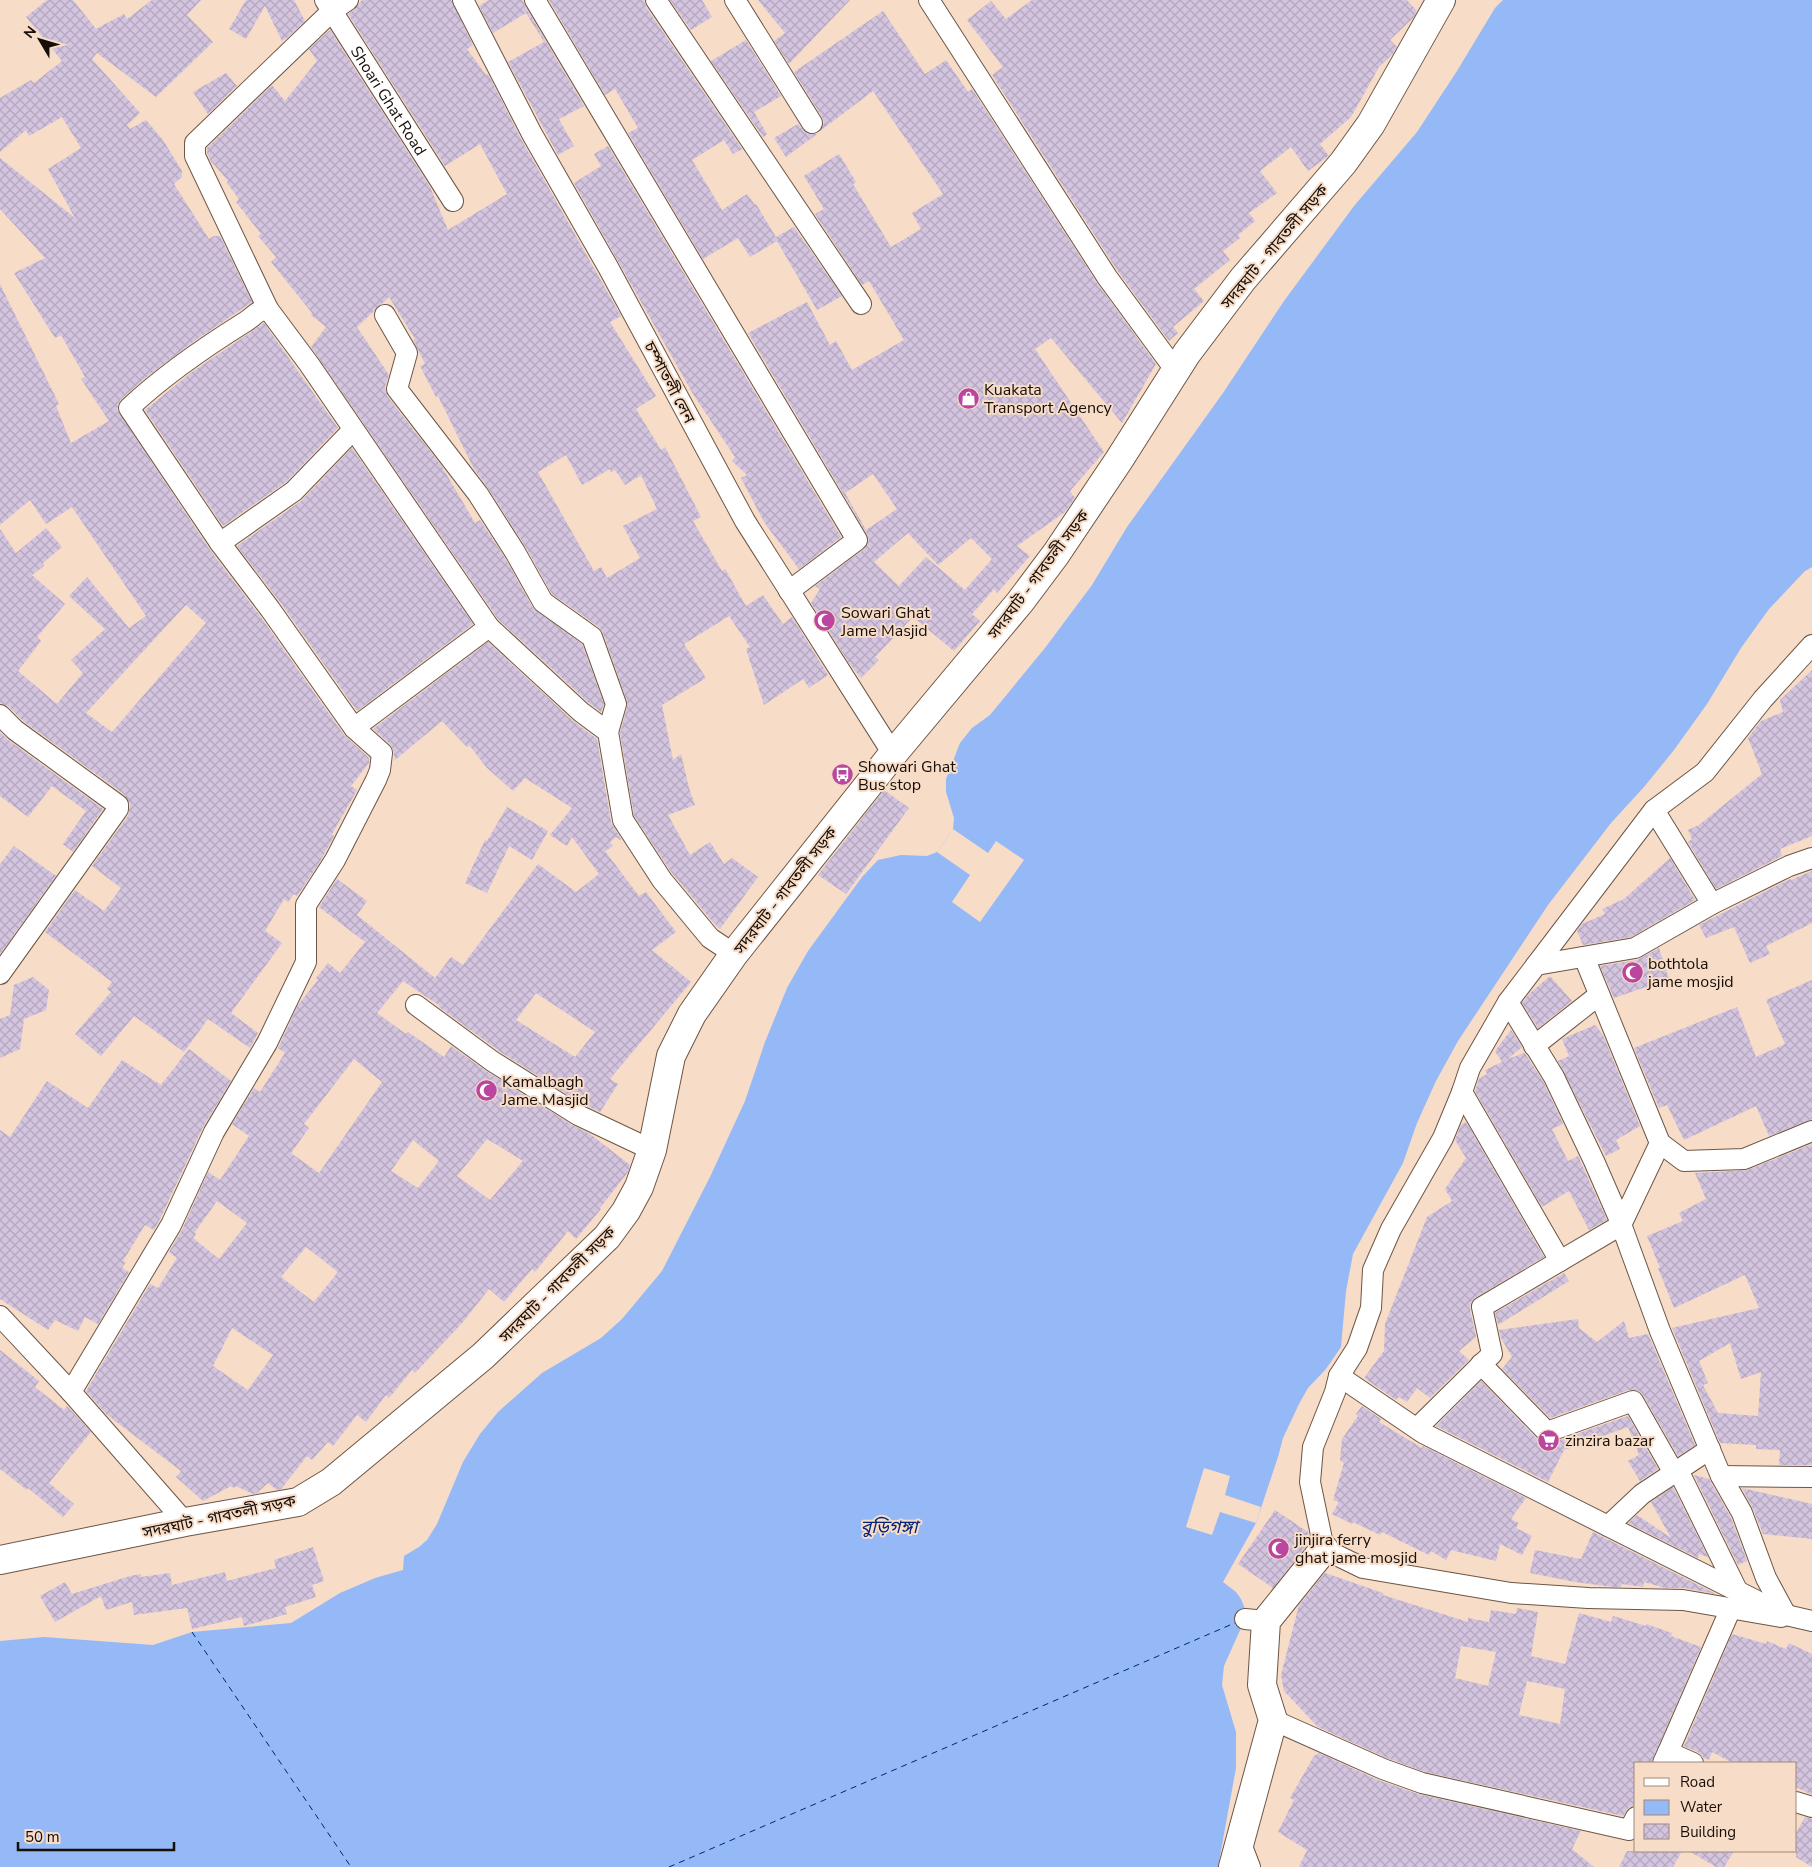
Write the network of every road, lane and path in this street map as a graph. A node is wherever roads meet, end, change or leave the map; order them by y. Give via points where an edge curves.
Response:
1 (535, 0) edge
2 (656, 0) edge
3 (735, 0) edge
4 (929, 0) edge
5 (1441, 0) edge
6 (467, 1) edge
7 (335, 4) edge
8 (812, 123) dead end
9 (453, 201) dead end
10 (861, 304) dead end
11 (268, 308) junction
12 (385, 315) dead end
13 (1176, 371) junction
14 (353, 430) junction
15 (220, 544) junction
16 (789, 591) junction
17 (489, 627) junction
18 (1812, 645) edge
19 (0, 715) edge
20 (354, 728) junction
21 (608, 732) junction
22 (893, 754) junction
23 (1654, 810) junction
24 (1812, 858) edge
25 (1712, 904) junction
26 (734, 954) junction
27 (1584, 957) junction
28 (1536, 965) junction
29 (0, 974) edge
30 (1599, 995) junction
31 (1508, 1002) junction
32 (416, 1005) dead end
33 (1534, 1046) junction
34 (1462, 1092) junction
35 (1812, 1131) edge
36 (1660, 1143) junction
37 (652, 1150) junction
38 (1621, 1225) junction
39 (1560, 1261) junction
40 (0, 1316) edge
41 (1481, 1364) junction
42 (1338, 1376) junction
43 (71, 1392) junction
44 (1417, 1428) junction
45 (1710, 1449) junction
46 (1676, 1471) junction
47 (1721, 1476) junction
48 (1812, 1477) edge
49 (185, 1522) junction
50 (1608, 1526) junction
51 (1324, 1549) junction
52 (0, 1560) edge
53 (1734, 1599) junction
54 (1786, 1615) junction
55 (1812, 1621) edge
56 (1273, 1720) junction
57 (1665, 1758) edge
58 (1687, 1762) edge
59 (1797, 1802) edge
60 (1812, 1808) edge
61 (1634, 1821) edge
62 (1240, 1841) junction
63 (1233, 1867) edge
64 (1250, 1867) edge

1 - 16 street via 857,540
2 - 10 street
3 - 8 street
4 - 13 street via 1108,277
5 - 13 main road, সদরঘাট - গাবতলী সড়ক via 1371,124 1343,163 1244,279
6 - 16 street, চম্পাতলী লেন via 532,134 745,521
7 - 9 street, Shoari Ghat Road
7 - 11 street via 195,143 195,156
11 - 14 street
11 - 15 street via 224,334 130,408
12 - 21 street via 407,353 397,389 478,494 543,602 592,637 616,704
13 - 22 main road, সদরঘাট - গাবতলী সড়ক via 1056,554
14 - 15 street via 294,491
14 - 17 street
15 - 20 street
16 - 22 street, চম্পাতলী লেন
17 - 20 street
17 - 21 street via 580,712
18 - 23 street via 1705,772
19 - 29 street via 15,730 118,805
20 - 43 street via 382,753 380,770 335,860 306,905 306,962 267,1043 214,1132 171,1225
21 - 26 street via 623,820 686,910 710,938
22 - 26 main road, সদরঘাট - গাবতলী সড়ক
23 - 25 street
23 - 28 street
24 - 25 street via 1788,866
25 - 27 street via 1635,948
26 - 37 main road, সদরঘাট - গাবতলী সড়ক via 692,1014 671,1056
27 - 28 street
27 - 30 street
28 - 31 street
30 - 33 street
30 - 36 street
31 - 33 street
31 - 34 street via 1470,1068
32 - 37 street via 492,1061 578,1115
33 - 38 street via 1554,1077
34 - 39 street
34 - 42 street via 1443,1138 1391,1229 1373,1270 1371,1308 1357,1348
35 - 36 street via 1744,1159 1684,1161
36 - 38 street
37 - 49 main road, সদরঘাট - গাবতলী সড়ক via 639,1187 608,1237 483,1356 331,1482 298,1502
38 - 39 street
38 - 45 street via 1660,1332
39 - 41 street via 1482,1307 1492,1354
40 - 43 street
41 - 44 street
41 - 46 street via 1547,1432 1634,1402
42 - 44 street
42 - 51 street via 1313,1447 1310,1482
43 - 49 street
44 - 50 street
45 - 46 street
45 - 47 street
46 - 50 street via 1642,1494
46 - 53 street
47 - 48 street
47 - 54 street via 1742,1513 1766,1578
49 - 52 main road, সদরঘাট - গাবতলী সড়ক
50 - 53 street
51 - 53 street via 1363,1568 1511,1593 1588,1598
51 - 56 main road via 1255,1620 1262,1685
53 - 54 street via 1781,1617
53 - 57 street
54 - 55 street
56 - 61 street via 1422,1782 1629,1830
56 - 62 main road
57 - 58 street
59 - 60 street
62 - 63 main road
62 - 64 street

